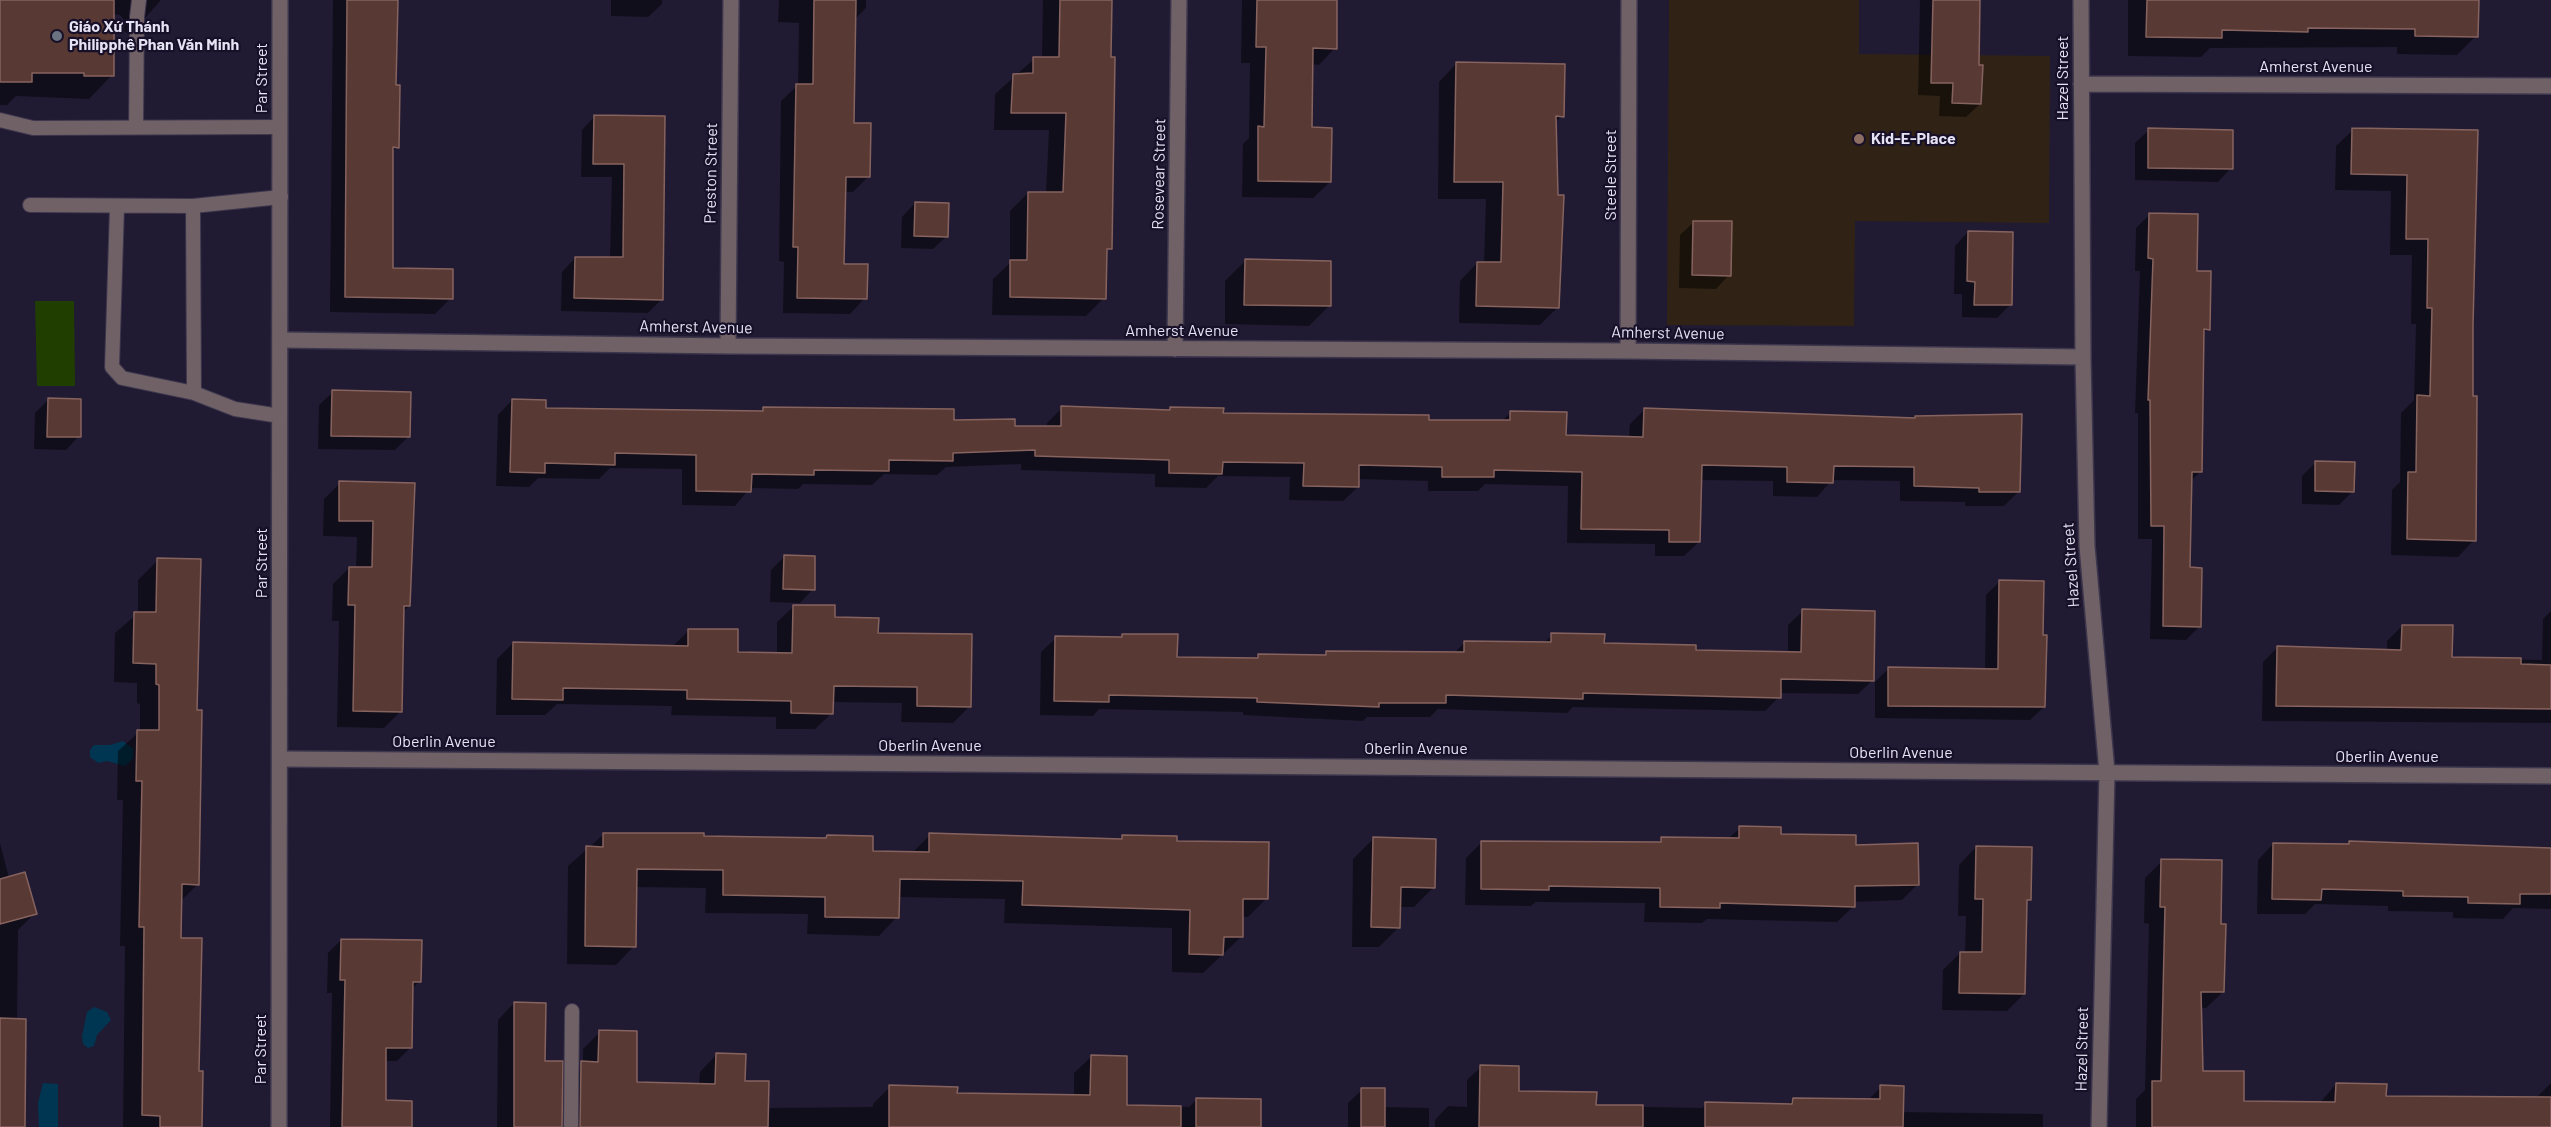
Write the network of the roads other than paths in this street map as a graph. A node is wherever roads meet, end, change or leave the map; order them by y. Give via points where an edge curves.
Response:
1 (139, 0) edge
2 (280, 0) edge
3 (731, 0) edge
4 (1179, 0) edge
5 (1629, 0) edge
6 (2082, 0) edge
7 (2081, 84) junction
8 (2551, 86) edge
9 (0, 120) edge
10 (136, 127) junction
11 (280, 127) junction
12 (281, 197) junction
13 (30, 205) dead end
14 (193, 206) junction
15 (117, 207) junction
16 (281, 340) junction
17 (728, 346) junction
18 (1175, 349) junction
19 (1628, 351) junction
20 (2083, 357) junction
21 (194, 393) junction
22 (280, 416) junction
23 (280, 759) junction
24 (2106, 772) junction
25 (2551, 776) edge
26 (572, 1011) dead end
27 (279, 1127) edge
28 (571, 1127) edge
29 (2099, 1127) edge

1 - 10 lane
2 - 11 street, Par Street
3 - 17 street, Preston Street
4 - 18 street, Rosevear Street
5 - 19 street, Steele Street
6 - 7 street, Hazel Street
7 - 8 street, Amherst Avenue
7 - 20 street, Hazel Street
9 - 10 lane via 33,128
10 - 11 lane
11 - 12 street, Par Street
12 - 14 lane
12 - 16 street, Par Street
13 - 15 lane
14 - 15 lane
14 - 21 lane
15 - 21 lane via 112,367 122,378
16 - 17 street, Amherst Avenue
16 - 22 street, Par Street
17 - 18 street, Amherst Avenue
18 - 19 street, Amherst Avenue
19 - 20 street, Amherst Avenue
20 - 24 street, Hazel Street via 2087,546
21 - 22 lane via 235,408
22 - 23 street, Par Street
23 - 24 street, Oberlin Avenue
23 - 27 street, Par Street
24 - 25 street, Oberlin Avenue
24 - 29 street, Hazel Street
26 - 28 lane

